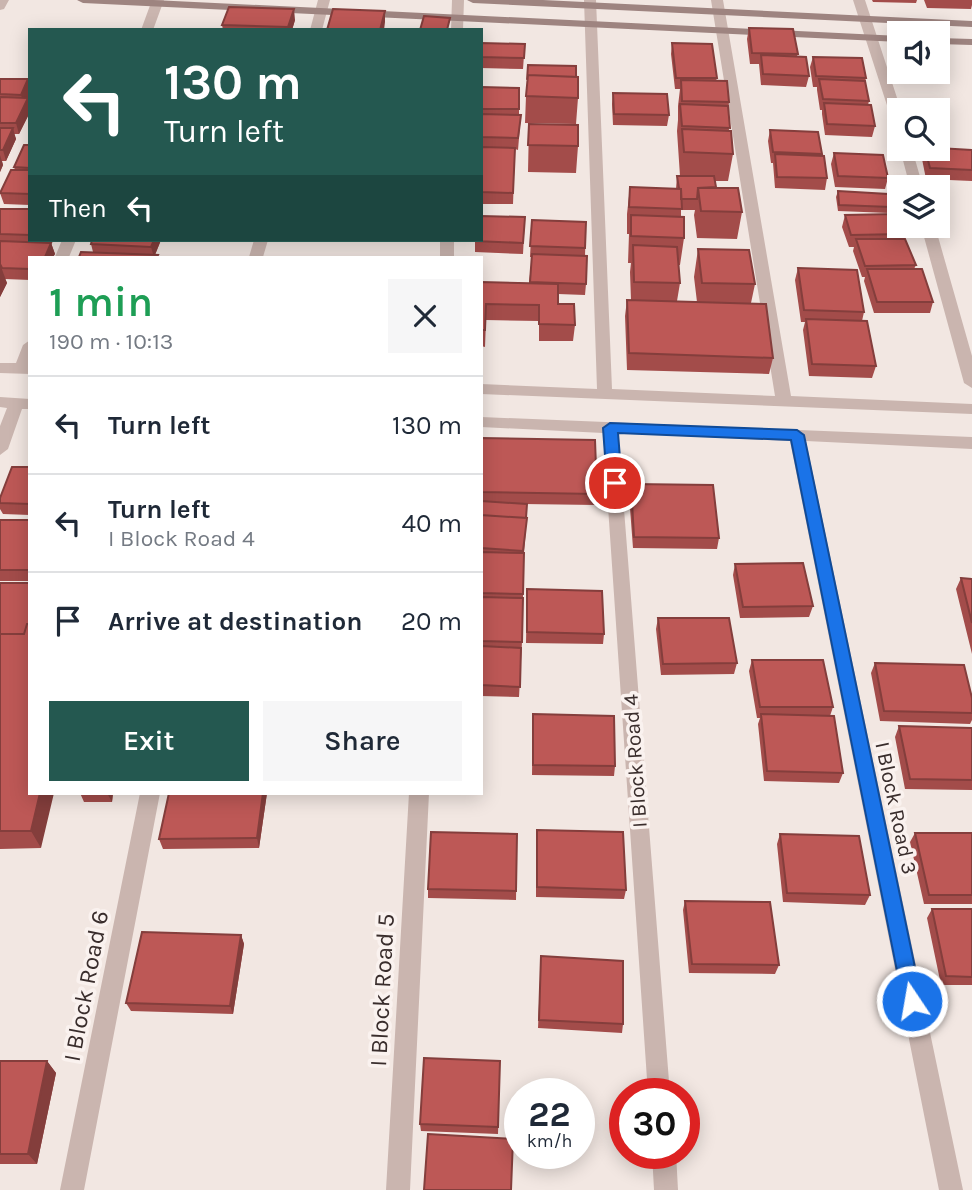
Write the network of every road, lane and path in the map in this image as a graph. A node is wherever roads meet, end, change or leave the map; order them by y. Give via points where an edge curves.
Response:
1 (3, 0) edge
2 (83, 0) edge
3 (458, 0) edge
4 (473, 0) edge
5 (859, 0) edge
6 (158, 1) edge
7 (590, 3) edge
8 (322, 5) edge
9 (0, 6) edge
10 (718, 6) edge
11 (865, 19) junction
12 (458, 23) edge
13 (591, 24) junction
14 (972, 24) edge
15 (148, 28) edge
16 (316, 28) edge
17 (722, 30) junction
18 (871, 37) junction
19 (887, 38) edge
20 (950, 42) edge
21 (972, 43) edge
22 (891, 98) edge
23 (931, 238) edge
24 (0, 368) edge
25 (25, 369) edge
26 (972, 383) edge
27 (483, 389) edge
28 (605, 394) junction
29 (784, 401) junction
30 (15, 403) edge
31 (972, 410) edge
32 (483, 422) edge
33 (610, 428) junction
34 (797, 435) junction
35 (972, 443) edge
36 (0, 449) edge
37 (150, 795) edge
38 (419, 795) edge
39 (658, 1078) edge
40 (665, 1169) edge
41 (72, 1190) edge
42 (398, 1190) edge
43 (666, 1190) edge
44 (951, 1190) edge

1 - 9 street
2 - 6 street
3 - 12 street
4 - 7 street
5 - 11 street
6 - 8 street
6 - 15 street
7 - 10 street
7 - 13 street
8 - 12 street
8 - 16 street
10 - 11 street
10 - 17 street
11 - 14 street
11 - 18 street
12 - 13 street
13 - 17 street
13 - 28 street
17 - 18 street
17 - 29 street
18 - 19 street
18 - 22 street
20 - 21 street
23 - 26 street
24 - 25 street
27 - 28 street
28 - 29 street
29 - 31 street
30 - 36 street
32 - 33 street
33 - 34 street
33 - 39 street, I Block Road 4
34 - 35 street
34 - 44 street, I Block Road 3
37 - 41 street, I Block Road 6
38 - 42 street, I Block Road 5
40 - 43 street

